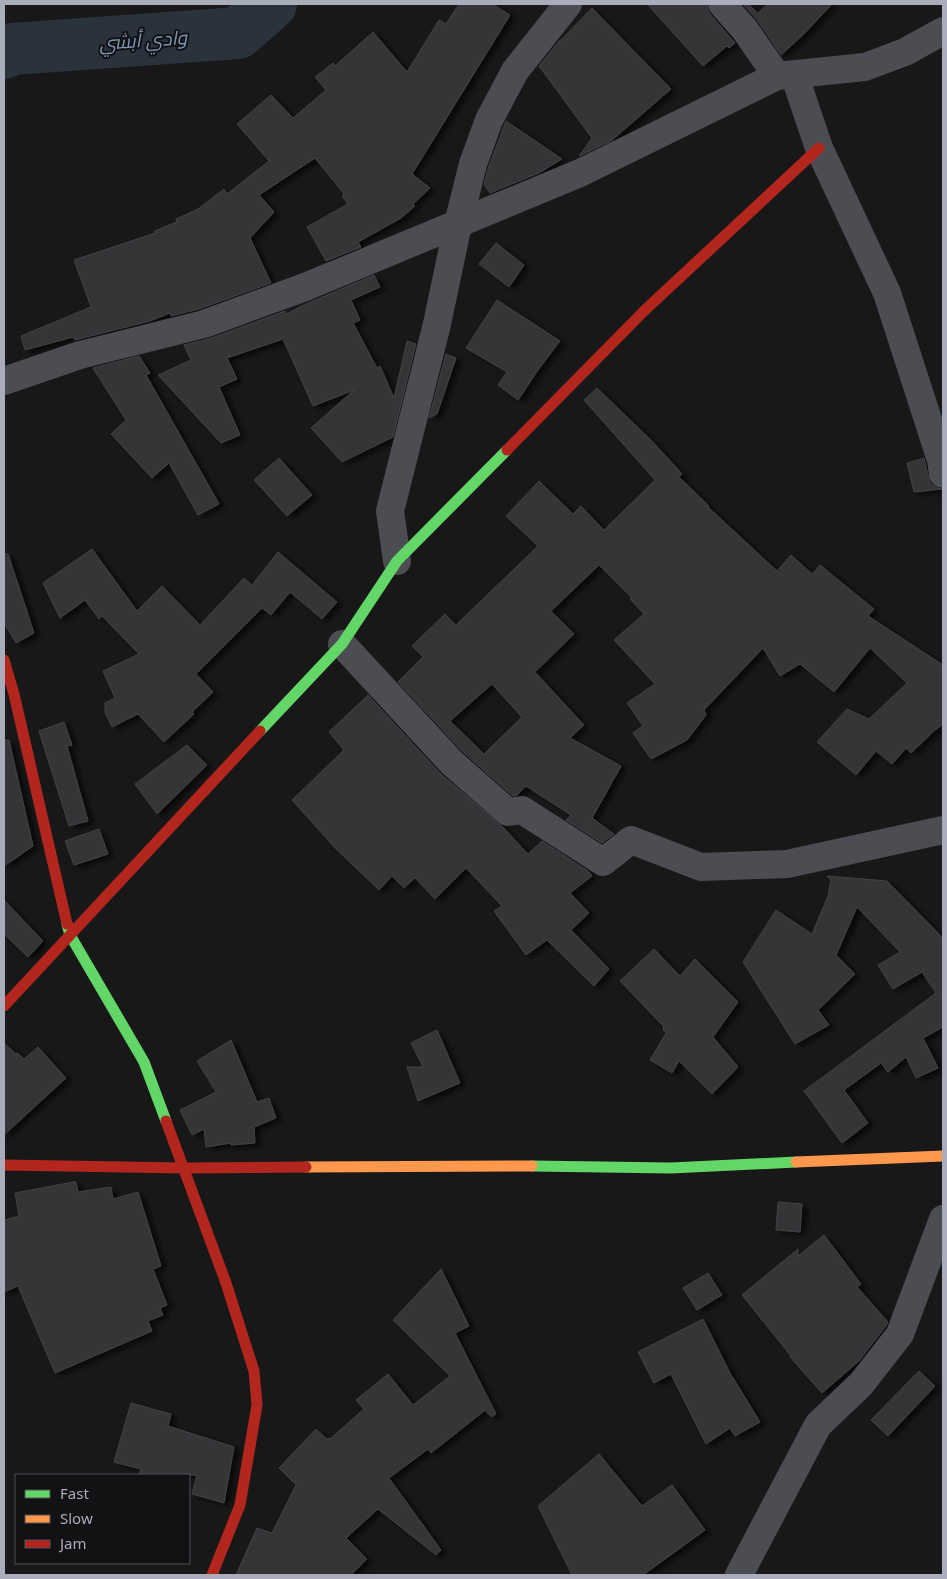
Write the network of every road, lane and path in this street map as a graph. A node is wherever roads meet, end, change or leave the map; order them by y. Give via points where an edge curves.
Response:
1 (568, 4) edge
2 (722, 4) edge
3 (943, 30) edge
4 (785, 75) junction
5 (819, 148) junction
6 (458, 224) junction
7 (4, 381) edge
8 (943, 474) edge
9 (397, 561) junction
10 (342, 644) junction
11 (4, 660) edge
12 (943, 830) edge
13 (70, 935) junction
14 (4, 1006) edge
15 (943, 1156) edge
16 (4, 1165) edge
17 (184, 1168) junction
18 (943, 1220) edge
19 (212, 1575) edge
20 (739, 1575) edge

1 - 6 street via 515,72 489,120 473,164
2 - 4 street
3 - 4 street via 905,52 865,67
4 - 5 street
4 - 6 street via 580,173
5 - 8 street via 888,293
5 - 9 street via 645,310
6 - 7 street via 305,287 204,324 80,355
6 - 9 street via 437,324 390,511
9 - 10 street
10 - 12 street via 452,763 508,812 522,810 603,862 630,840 701,867 787,864
10 - 13 street
11 - 13 street
13 - 14 street
13 - 17 street via 144,1062
15 - 17 street via 671,1168
16 - 17 street
17 - 19 street via 254,1371 257,1406 240,1505
18 - 20 street via 900,1334 861,1384 818,1425

